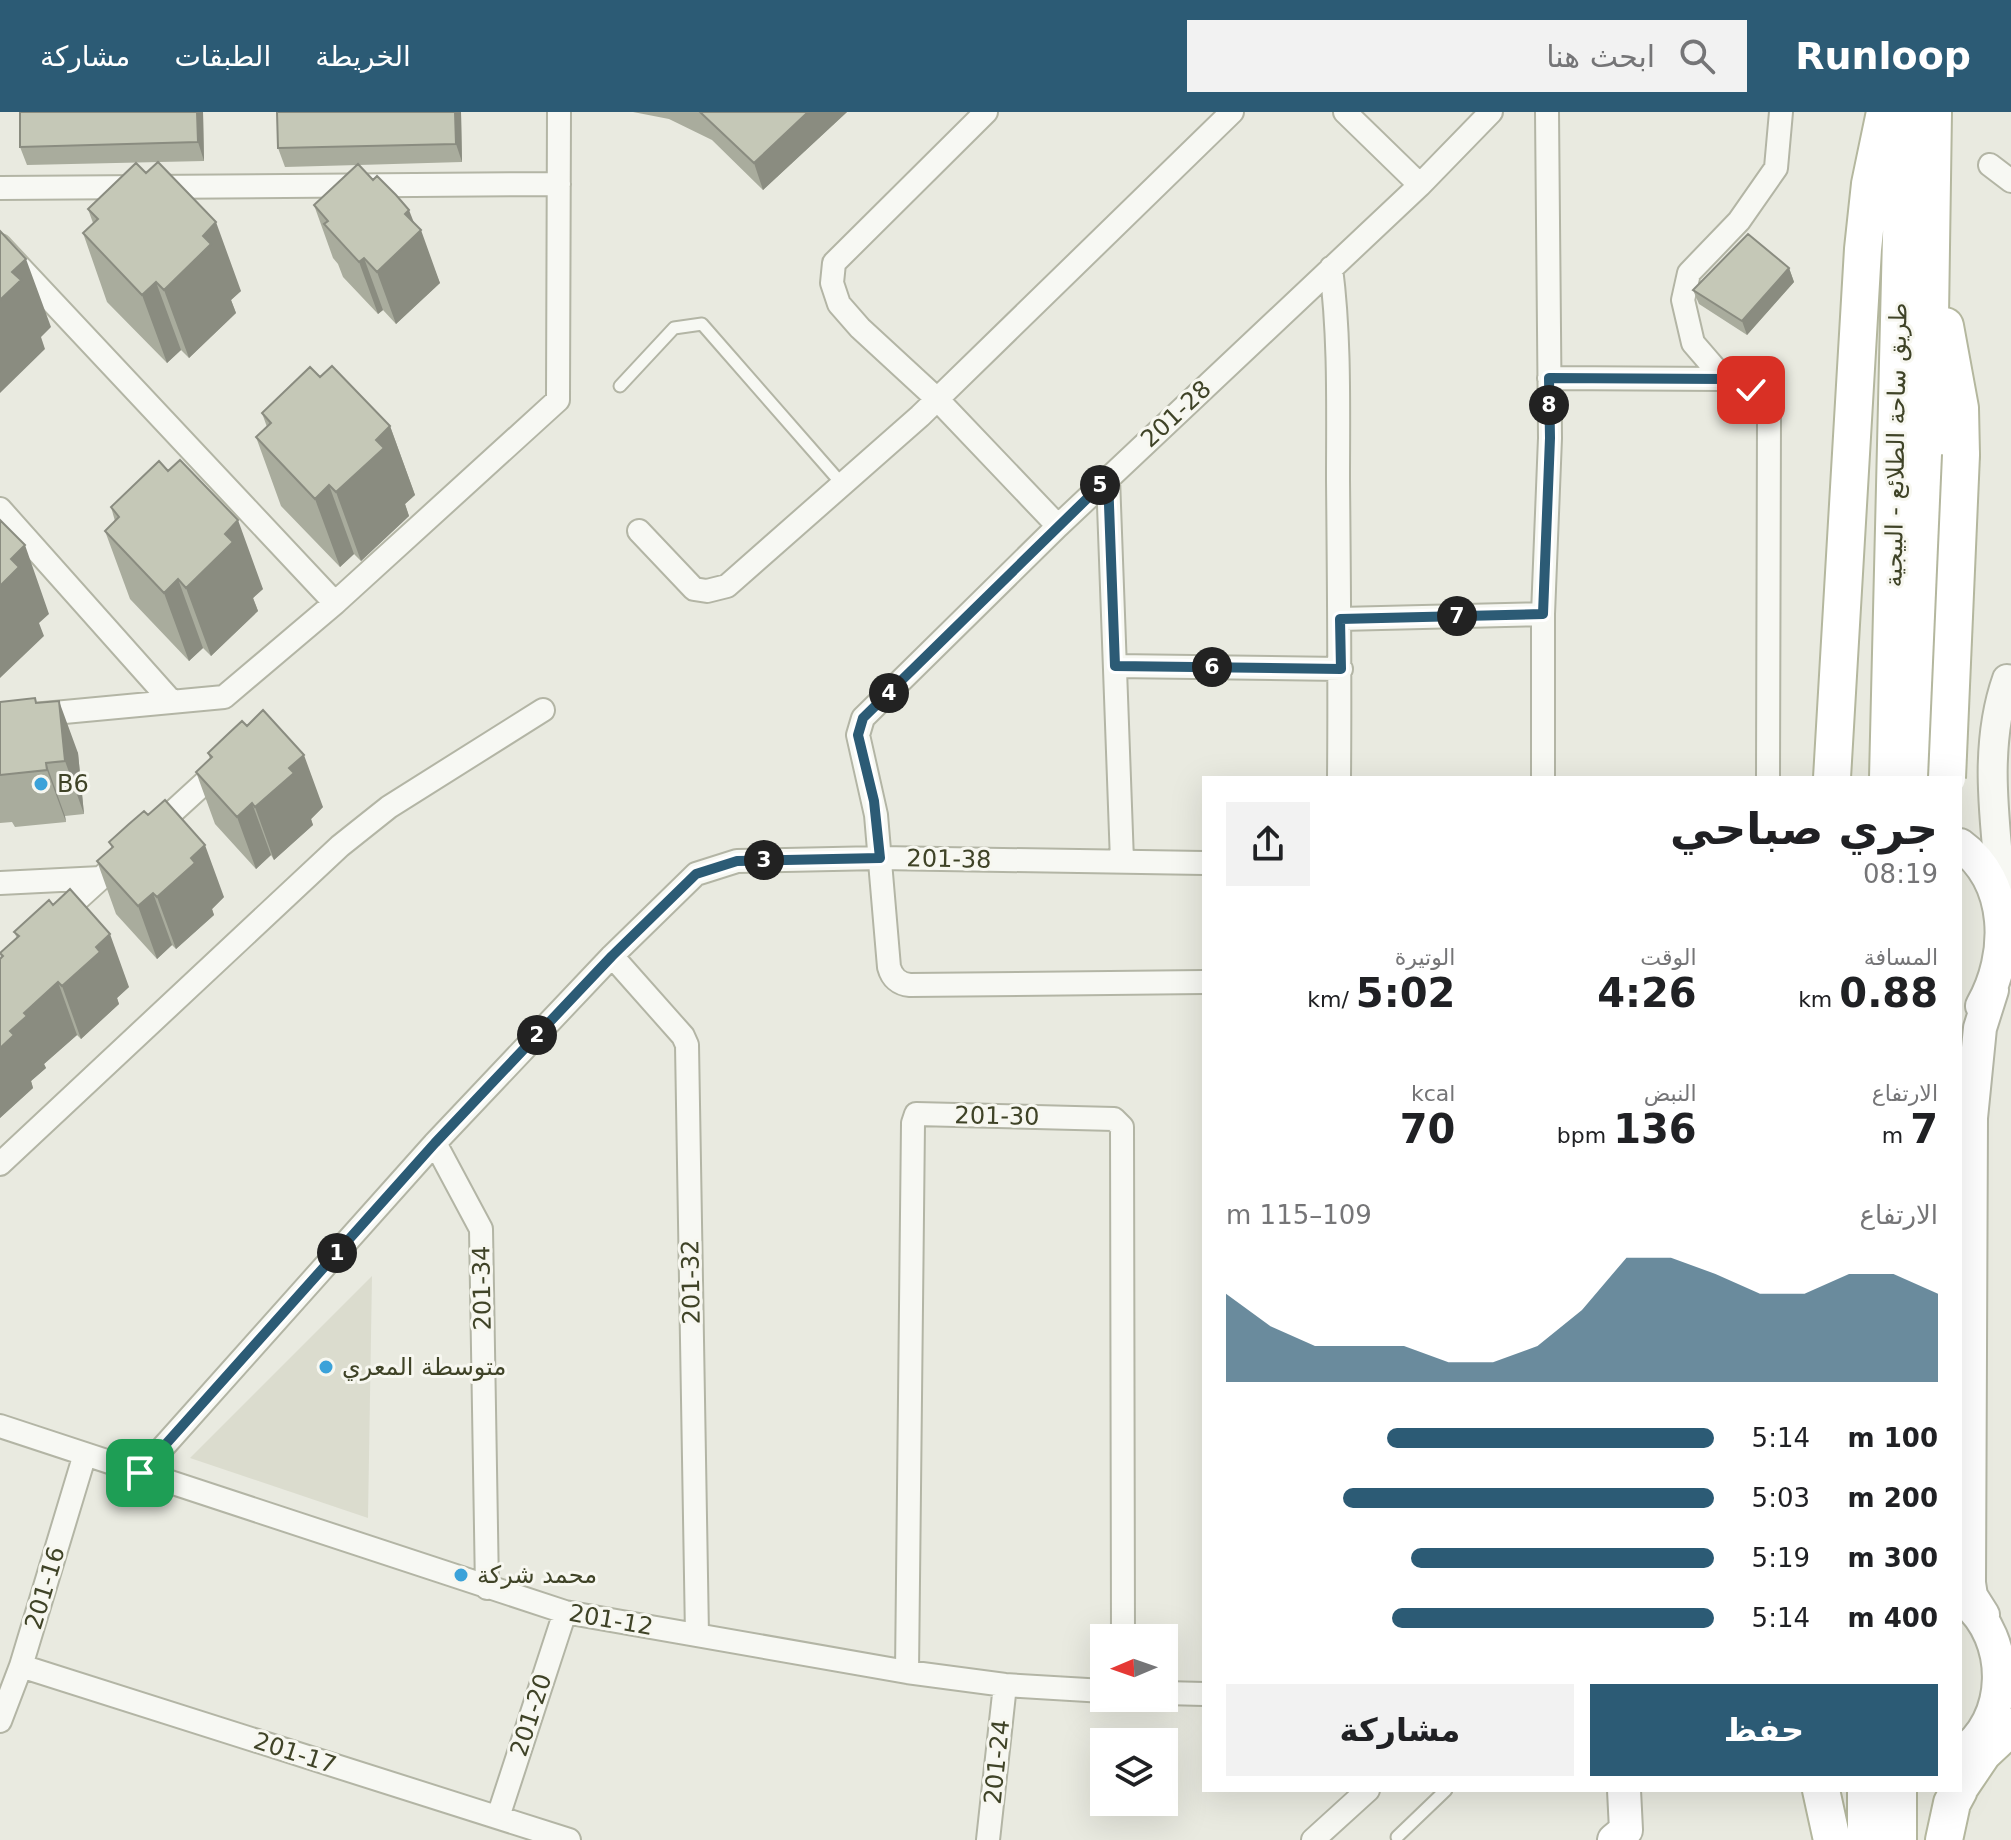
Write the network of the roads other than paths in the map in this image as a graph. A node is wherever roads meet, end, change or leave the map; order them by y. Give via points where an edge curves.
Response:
1 (559, 112) edge
2 (986, 112) edge
3 (1232, 112) edge
4 (1345, 112) edge
5 (1491, 112) edge
6 (1547, 112) edge
7 (1781, 112) edge
8 (1885, 112) edge
9 (1904, 112) edge
10 (1933, 112) edge
11 (1990, 165) dead end
12 (2011, 181) edge
13 (559, 184) junction
14 (1420, 185) junction
15 (0, 188) edge
16 (0, 246) edge
17 (1331, 268) junction
18 (1549, 378) junction
19 (1724, 379) junction
20 (620, 386) dead end
21 (937, 399) junction
22 (1929, 453) junction
23 (1108, 478) junction
24 (842, 484) junction
25 (0, 509) edge
26 (1058, 526) junction
27 (639, 531) dead end
28 (335, 603) junction
29 (1543, 614) junction
30 (1340, 619) junction
31 (1115, 666) junction
32 (1341, 669) junction
33 (2009, 676) edge
34 (172, 702) junction
35 (543, 710) dead end
36 (0, 718) edge
37 (238, 751) edge
38 (1339, 776) edge
39 (1543, 776) edge
40 (1768, 776) edge
41 (1832, 776) edge
42 (1888, 776) edge
43 (1918, 776) edge
44 (1928, 776) edge
45 (1947, 776) edge
46 (1962, 847) edge
47 (880, 858) junction
48 (1122, 861) junction
49 (1202, 863) edge
50 (101, 878) junction
51 (0, 883) edge
52 (2003, 914) junction
53 (45, 930) edge
54 (612, 956) junction
55 (1202, 982) edge
56 (1992, 990) junction
57 (1962, 1031) edge
58 (435, 1143) junction
59 (0, 1164) edge
60 (0, 1426) edge
61 (85, 1454) junction
62 (140, 1473) junction
63 (487, 1588) junction
64 (565, 1612) junction
65 (1983, 1614) edge
66 (1123, 1624) edge
67 (697, 1635) junction
68 (21, 1666) junction
69 (907, 1672) junction
70 (1005, 1685) junction
71 (1090, 1690) edge
72 (1178, 1693) edge
73 (1202, 1694) edge
74 (0, 1721) edge
75 (1983, 1739) edge
76 (1962, 1784) edge
77 (1366, 1792) edge
78 (1444, 1792) edge
79 (1624, 1792) edge
80 (1822, 1792) edge
81 (1839, 1792) edge
82 (1866, 1792) edge
83 (1898, 1792) edge
84 (1948, 1792) edge
85 (1958, 1792) edge
86 (498, 1817) junction
87 (1397, 1837) dead end
88 (1623, 1837) edge
89 (569, 1840) edge
90 (988, 1840) edge
91 (1313, 1840) edge
92 (1835, 1840) edge
93 (1866, 1840) edge
94 (1898, 1840) edge
95 (1943, 1840) edge

1 - 13 street
2 - 21 street via 834,263 832,283 839,304
3 - 21 street
4 - 14 street
5 - 14 street, 201-28
6 - 18 street
7 - 19 street via 1776,168 1739,221 1689,273 1683,300 1693,343
8 - 41 main road via 1863,249
9 - 22 main road, طريق ساحة الطلائع - البيجية
10 - 22 main road via 1932,209 1960,408
11 - 12 street
13 - 15 street
13 - 28 street via 558,400
14 - 17 street, 201-28
16 - 28 street
17 - 23 street, 201-28
17 - 30 street
18 - 19 street
18 - 29 street
19 - 40 street via 1751,390 1769,418
20 - 24 lane via 674,328 702,324
21 - 24 street
21 - 26 street
22 - 42 main road, طريق ساحة الطلائع - البيجية
22 - 43 main road, طريق ساحة الطلائع - البيجية
22 - 45 main road, bridge
23 - 26 street, 201-28
23 - 31 street
24 - 27 street via 727,586 707,591 694,589
25 - 34 street
26 - 47 street, 201-28 via 863,718 858,735 874,801
28 - 34 street via 224,697
29 - 30 street
29 - 39 street
30 - 32 street
31 - 32 street
31 - 48 street
32 - 38 street
33 - 44 street via 1977,726 1937,749
33 - 52 street via 1994,725 1993,751
34 - 36 street
35 - 59 street via 389,807 340,846
37 - 50 street
46 - 52 main road via 1991,879
47 - 48 street, 201-38
47 - 54 street, 201-38 via 737,861 696,874
47 - 55 street via 889,967 904,985
48 - 49 street, 201-38
50 - 51 street
50 - 53 street
52 - 56 main road via 2003,953
54 - 58 street
54 - 67 street, 201-32 via 687,1045
56 - 57 main road
56 - 65 main road via 1980,1028 1971,1118 1968,1537 1971,1596
58 - 62 street
58 - 63 street, 201-34 via 481,1229
60 - 61 street, 201-12
61 - 62 street, 201-12
61 - 68 street, 201-16
62 - 63 street, 201-12
63 - 64 street, 201-12
64 - 67 street, 201-12
64 - 86 street, 201-20
65 - 75 main road via 2004,1651 2006,1686
66 - 69 street, 201-30 via 1122,1127 1114,1119 916,1114
67 - 69 street, 201-12
68 - 74 street, 201-16
68 - 86 street, 201-17
69 - 70 street, 201-12
70 - 71 street, 201-12
70 - 90 street, 201-24
72 - 73 street
75 - 76 main road via 1983,1753
77 - 91 street
78 - 87 lane
79 - 88 main road
80 - 92 main road
81 - 92 main road
82 - 93 main road
83 - 94 main road
84 - 95 main road
85 - 95 main road
86 - 89 street, 201-17

